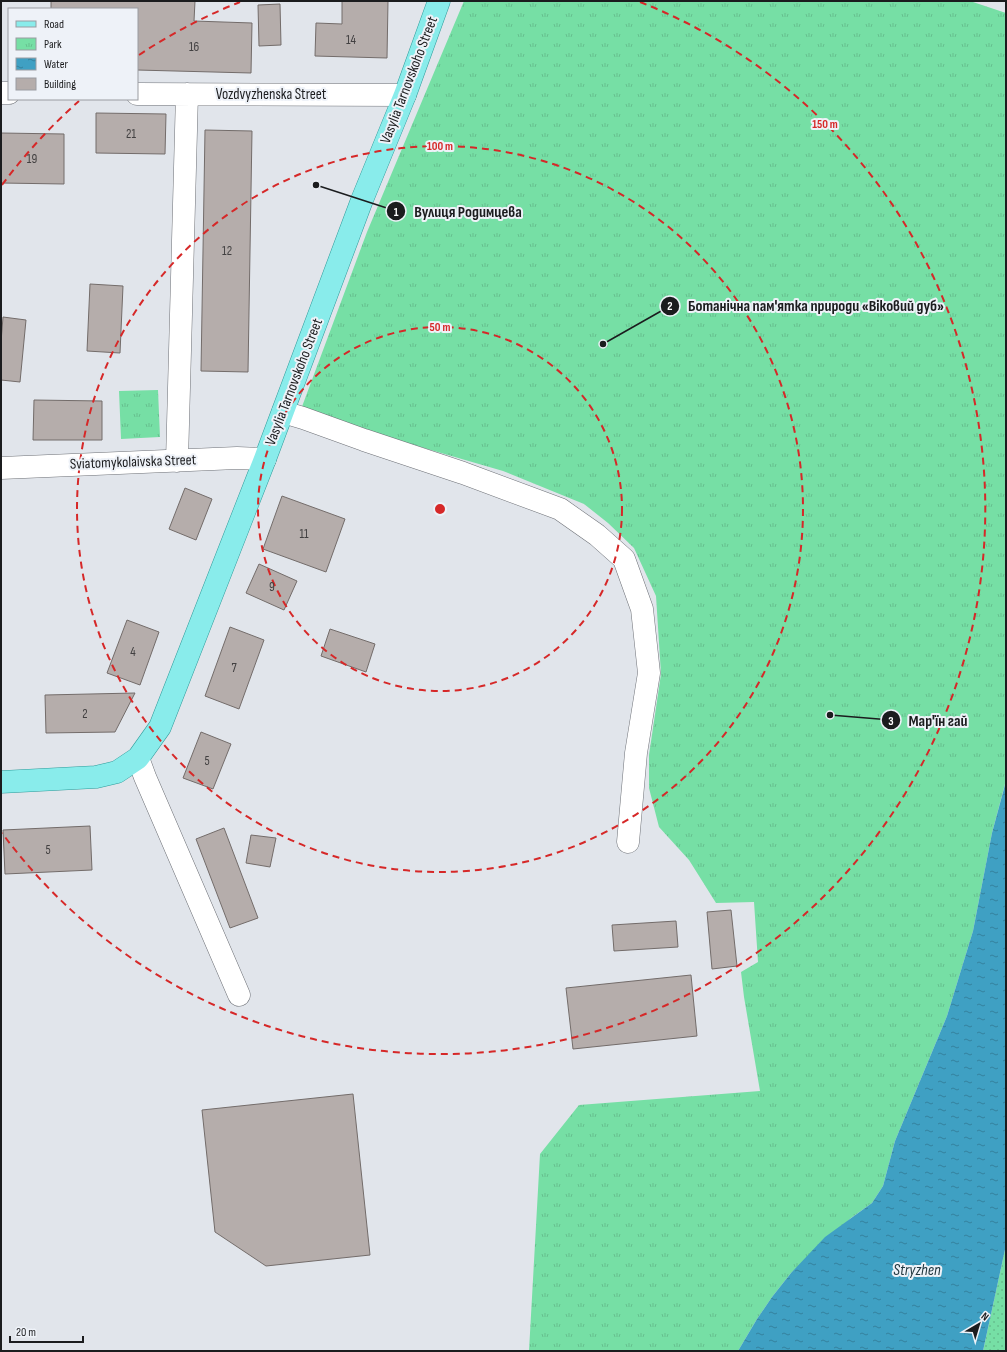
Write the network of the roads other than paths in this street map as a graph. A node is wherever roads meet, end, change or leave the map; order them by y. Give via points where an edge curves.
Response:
1 (439, 1) edge
2 (138, 94) edge
3 (187, 94) junction
4 (405, 95) junction
5 (283, 412) junction
6 (265, 459) junction
7 (177, 461) junction
8 (1, 468) edge
9 (138, 758) junction
10 (1, 782) edge
11 (628, 842) dead end
12 (239, 995) dead end

1 - 4 main road, Vasylia Tarnovskoho Street
2 - 3 street, Vozdvyzhenska Street
3 - 4 street, Vozdvyzhenska Street
3 - 7 street
4 - 5 main road, Vasylia Tarnovskoho Street via 362,200
5 - 6 main road, Vasylia Tarnovskoho Street
5 - 11 street via 560,509 597,535 624,559 642,609 649,673 636,753
6 - 7 street, Sviatomykolaivska Street
6 - 9 main road, Vasylia Tarnovskoho Street via 160,727
7 - 8 street, Sviatomykolaivska Street
9 - 10 main road via 117,772 96,777
9 - 12 street

